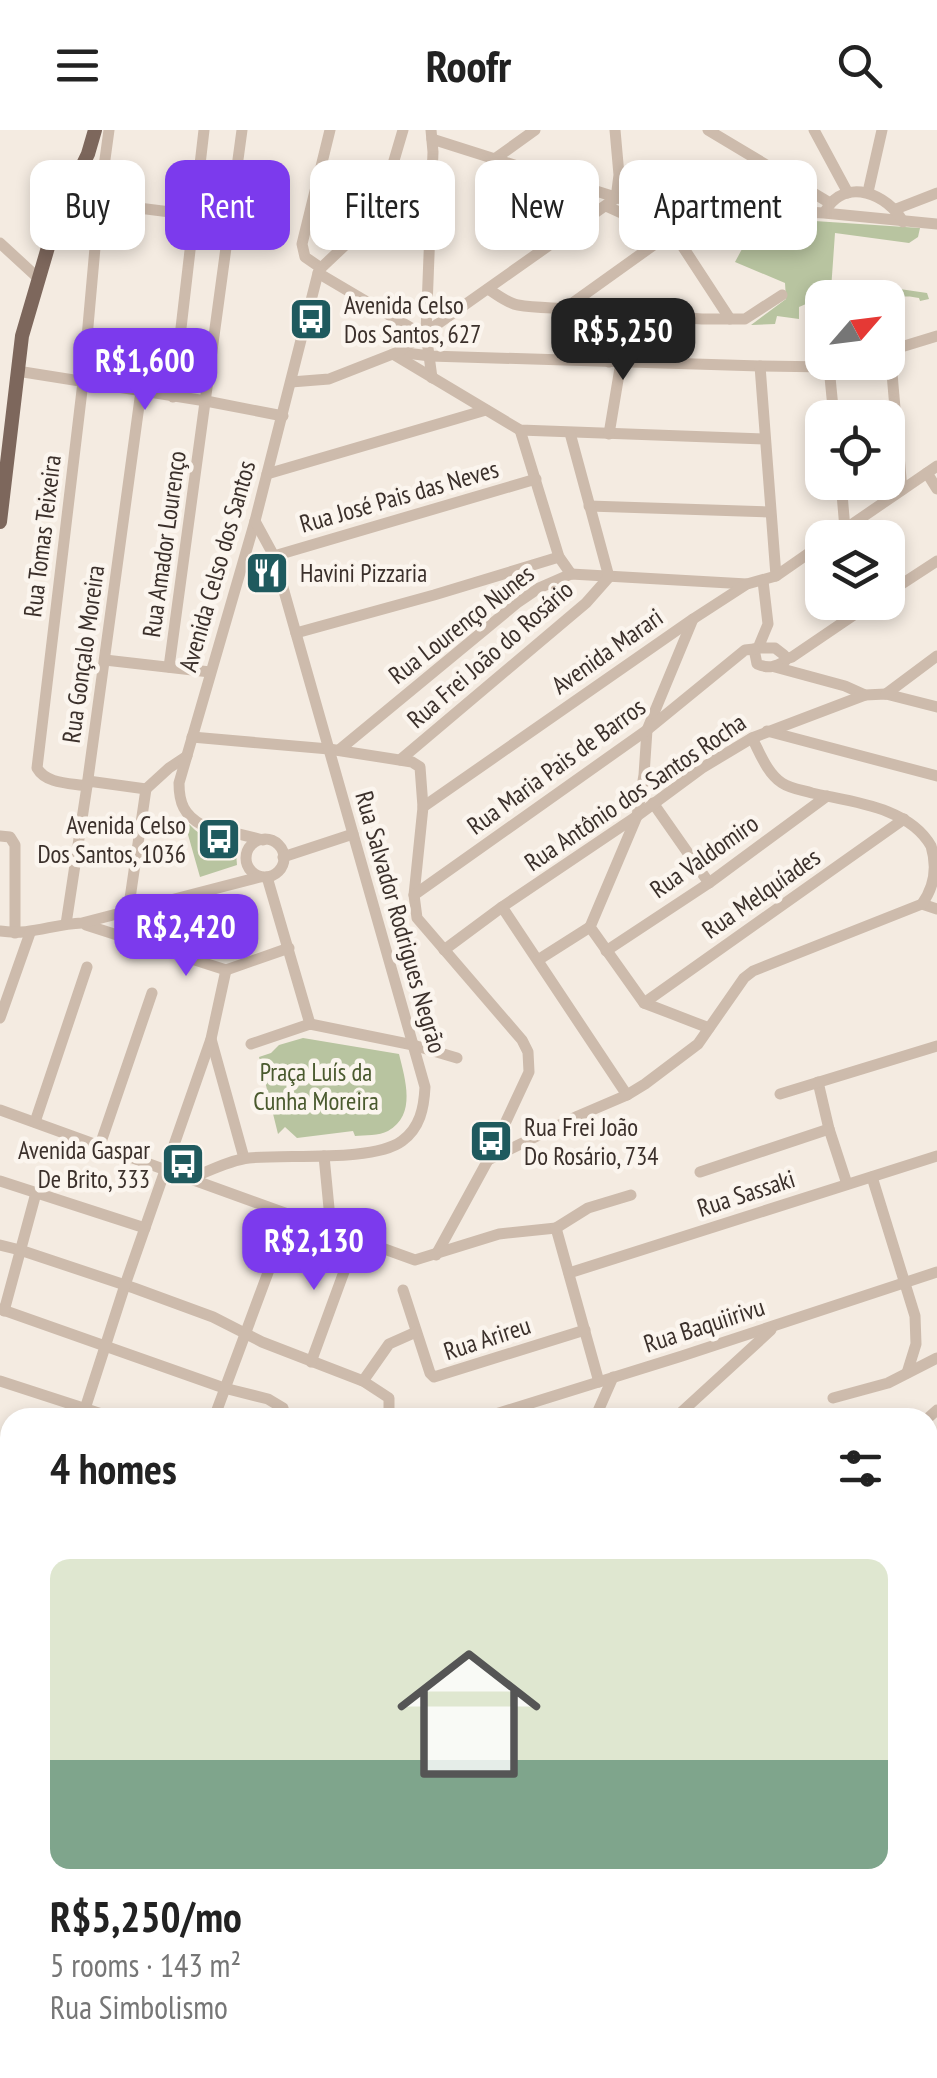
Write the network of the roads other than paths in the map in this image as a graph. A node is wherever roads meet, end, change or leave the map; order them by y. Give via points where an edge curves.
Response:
1 (204, 130) edge
2 (242, 130) edge
3 (330, 130) edge
4 (403, 130) edge
5 (536, 130) edge
6 (614, 130) edge
7 (708, 130) edge
8 (814, 130) edge
9 (882, 130) edge
10 (431, 135) edge
11 (101, 136) edge
12 (496, 158) junction
13 (200, 160) edge
14 (394, 160) edge
15 (868, 192) junction
16 (848, 193) junction
17 (937, 193) edge
18 (611, 202) junction
19 (619, 206) edge
20 (827, 208) junction
21 (896, 209) junction
22 (903, 222) junction
23 (937, 224) edge
24 (0, 244) edge
25 (95, 250) edge
26 (190, 250) edge
27 (340, 250) edge
28 (427, 250) edge
29 (646, 250) edge
30 (684, 250) edge
31 (319, 271) junction
32 (38, 278) junction
33 (488, 289) junction
34 (782, 296) dead end
35 (567, 307) junction
36 (586, 311) junction
37 (730, 319) junction
38 (424, 334) junction
39 (937, 336) edge
40 (905, 346) edge
41 (396, 353) junction
42 (430, 356) junction
43 (615, 362) junction
44 (760, 366) junction
45 (805, 367) edge
46 (17, 371) junction
47 (432, 378) junction
48 (83, 382) junction
49 (290, 382) junction
50 (141, 391) junction
51 (173, 397) junction
52 (206, 401) junction
53 (486, 410) junction
54 (283, 416) junction
55 (520, 430) junction
56 (570, 433) junction
57 (609, 434) junction
58 (765, 438) junction
59 (3, 467) edge
60 (932, 469) edge
61 (266, 474) junction
62 (536, 480) junction
63 (905, 488) edge
64 (937, 489) edge
65 (887, 500) edge
66 (589, 506) junction
67 (770, 512) junction
68 (857, 520) edge
69 (255, 521) junction
70 (0, 522) edge
71 (805, 555) edge
72 (244, 556) junction
73 (274, 556) junction
74 (559, 557) junction
75 (937, 561) edge
76 (571, 574) junction
77 (609, 577) junction
78 (769, 579) junction
79 (905, 582) edge
80 (747, 584) junction
81 (693, 618) junction
82 (846, 620) edge
83 (296, 633) junction
84 (756, 649) junction
85 (937, 656) edge
86 (105, 660) junction
87 (782, 660) junction
88 (757, 664) junction
89 (170, 667) junction
90 (720, 670) junction
91 (210, 672) junction
92 (886, 694) junction
93 (864, 695) junction
94 (937, 708) edge
95 (647, 730) junction
96 (767, 732) junction
97 (192, 738) junction
98 (752, 738) junction
99 (334, 750) junction
100 (186, 756) junction
101 (400, 760) junction
102 (937, 776) edge
103 (88, 784) junction
104 (146, 789) junction
105 (826, 796) junction
106 (653, 803) junction
107 (424, 807) junction
108 (637, 816) junction
109 (904, 819) junction
110 (231, 833) junction
111 (353, 834) junction
112 (0, 836) edge
113 (607, 836) junction
114 (262, 840) junction
115 (624, 848) junction
116 (283, 857) junction
117 (247, 859) junction
118 (263, 877) junction
119 (708, 883) junction
120 (229, 886) junction
121 (414, 895) junction
122 (922, 904) junction
123 (502, 907) junction
124 (937, 909) edge
125 (128, 912) junction
126 (82, 923) junction
127 (66, 924) junction
128 (590, 927) junction
129 (0, 931) edge
130 (15, 933) junction
131 (30, 933) junction
132 (288, 948) junction
133 (444, 950) junction
134 (606, 951) junction
135 (538, 960) junction
136 (86, 967) dead end
137 (226, 970) junction
138 (152, 994) dead end
139 (644, 1003) junction
140 (0, 1018) edge
141 (310, 1024) junction
142 (709, 1028) junction
143 (211, 1039) junction
144 (251, 1044) dead end
145 (413, 1045) junction
146 (937, 1046) edge
147 (456, 1058) dead end
148 (818, 1082) junction
149 (780, 1094) dead end
150 (627, 1095) junction
151 (0, 1110) edge
152 (35, 1122) junction
153 (829, 1129) junction
154 (100, 1145) junction
155 (324, 1156) junction
156 (937, 1156) edge
157 (244, 1158) junction
158 (488, 1160) junction
159 (165, 1168) junction
160 (700, 1172) dead end
161 (872, 1177) junction
162 (191, 1178) junction
163 (0, 1181) edge
164 (848, 1184) junction
165 (36, 1193) junction
166 (632, 1194) dead end
167 (289, 1216) junction
168 (145, 1228) junction
169 (556, 1228) junction
170 (331, 1230) junction
171 (356, 1239) junction
172 (0, 1246) edge
173 (20, 1250) junction
174 (436, 1255) junction
175 (937, 1272) edge
176 (569, 1273) junction
177 (904, 1284) junction
178 (124, 1285) junction
179 (402, 1290) dead end
180 (2, 1310) edge
181 (774, 1327) junction
182 (585, 1330) junction
183 (416, 1332) junction
184 (245, 1333) junction
185 (104, 1346) junction
186 (937, 1358) edge
187 (312, 1362) junction
188 (907, 1373) junction
189 (613, 1378) junction
190 (0, 1380) edge
191 (363, 1381) junction
192 (599, 1382) junction
193 (224, 1388) junction
194 (833, 1398) dead end
195 (71, 1408) edge
196 (85, 1408) edge
197 (217, 1408) edge
198 (281, 1408) edge
199 (389, 1408) edge
200 (527, 1408) edge
201 (600, 1408) edge
202 (686, 1408) edge

1 - 13 street
2 - 52 street, Rua Amador Lourenço
3 - 31 street via 302,244
4 - 14 street
5 - 12 street
6 - 18 street via 618,175
7 - 20 street
8 - 16 street
9 - 15 street
10 - 12 street
11 - 32 main road via 56,220
12 - 18 street
15 - 16 street
15 - 21 street
16 - 20 street
17 - 21 street
18 - 19 street
18 - 20 street
18 - 33 street
20 - 22 street
21 - 22 street
22 - 23 street
24 - 32 street
25 - 48 street, Rua Tomas Teixeira
26 - 51 street
27 - 31 street
28 - 38 street
29 - 35 street
30 - 37 street
31 - 38 street
31 - 49 street, Avenida Celso dos Santos
32 - 46 main road
33 - 35 street via 519,305
33 - 38 street
34 - 37 street via 750,317
35 - 36 street
36 - 37 street
36 - 43 street
38 - 41 street
38 - 42 street
39 - 40 street
41 - 42 street
41 - 47 street
41 - 49 street via 328,379
42 - 43 street
42 - 47 street
43 - 44 street
43 - 57 street
44 - 45 street
44 - 58 street
46 - 48 street
46 - 59 main road
47 - 53 street
48 - 50 street
48 - 103 street, Rua Tomas Teixeira via 38,768 49,779
49 - 54 street, Avenida Celso dos Santos
50 - 51 street
50 - 86 street, Rua Gonçalo Moreira
51 - 52 street
52 - 54 street
52 - 89 street, Rua Amador Lourenço
53 - 55 street
53 - 61 street
54 - 61 street, Avenida Celso dos Santos
55 - 56 street
55 - 62 street
56 - 57 street
56 - 66 street, Rua Frei João do Rosário
57 - 58 street
58 - 67 street
59 - 70 main road
60 - 63 street
60 - 64 street
61 - 69 street, Avenida Celso dos Santos
62 - 73 street, Rua José Pais das Neves
62 - 74 street
65 - 68 street
66 - 67 street
66 - 77 street, Rua Frei João do Rosário
67 - 78 street
69 - 72 street, Avenida Celso dos Santos
69 - 73 street, Rua Salvador Rodrigues Negrão
71 - 78 street, Avenida Marari
72 - 73 street
72 - 91 street, Avenida Celso dos Santos
73 - 83 street, Rua Salvador Rodrigues Negrão
74 - 76 street
74 - 83 street
75 - 79 street
76 - 77 street, Rua Lourenço Nunes
76 - 99 street, Rua Lourenço Nunes via 517,603
77 - 80 street, Rua Lourenço Nunes
77 - 101 street, Rua Frei João do Rosário
78 - 80 street, Avenida Marari
78 - 84 street via 768,624
80 - 81 street, Avenida Marari
81 - 95 street
81 - 107 street, Avenida Marari
82 - 87 street
83 - 99 street, Rua Salvador Rodrigues Negrão
84 - 87 street via 776,648
84 - 88 street
84 - 90 street, Rua Maria Pais de Barros via 744,650
85 - 92 street
86 - 89 street
86 - 103 street, Rua Gonçalo Moreira
87 - 88 street via 766,668
87 - 93 street
88 - 90 street
89 - 91 street
90 - 95 street, Rua Maria Pais de Barros
91 - 97 street, Avenida Celso dos Santos
92 - 93 street
92 - 94 street
93 - 96 street, Rua Antônio dos Santos Rocha
95 - 108 street
95 - 121 street, Rua Maria Pais de Barros
96 - 98 street, Rua Antônio dos Santos Rocha
96 - 102 street
97 - 99 street
97 - 100 street, Avenida Celso dos Santos
98 - 105 street via 776,778
98 - 106 street, Rua Antônio dos Santos Rocha
99 - 101 street
99 - 111 street, Rua Salvador Rodrigues Negrão
100 - 104 street
100 - 110 street, Avenida Celso dos Santos via 182,807 202,825
101 - 107 street, Rua Frei João do Rosário via 420,767
103 - 104 street
103 - 127 street, Rua Gonçalo Moreira
104 - 125 street
105 - 109 street
105 - 119 street, Rua Valdomiro
106 - 108 street, Rua Antônio dos Santos Rocha
106 - 119 street
107 - 121 street, Rua Frei João do Rosário
108 - 113 street, Rua Antônio dos Santos Rocha
108 - 115 street
109 - 122 street via 923,833 937,861
109 - 139 street, Rua Melquíades
110 - 114 street, Avenida Celso dos Santos
110 - 117 street, Avenida Celso dos Santos
111 - 116 street
111 - 145 street, Rua Salvador Rodrigues Negrão
112 - 130 street via 16,845
113 - 115 street
113 - 123 street, Rua Antônio dos Santos Rocha
114 - 116 street via 276,844
114 - 117 street
115 - 128 street
116 - 118 street via 279,870
117 - 118 street
117 - 120 street
118 - 120 street
118 - 132 street
119 - 134 street, Rua Valdomiro
120 - 125 street
121 - 133 street via 417,918
122 - 124 street
122 - 142 street via 753,972
123 - 133 street, Rua Antônio dos Santos Rocha
123 - 135 street
125 - 126 street
126 - 127 street
126 - 137 street
127 - 131 street
128 - 134 street
128 - 135 street
129 - 130 street
130 - 131 street
131 - 140 street
132 - 137 street
132 - 141 street
133 - 158 street via 522,1040 530,1062
134 - 139 street
135 - 150 street
136 - 152 street
137 - 143 street
138 - 154 street
139 - 142 street
141 - 144 street
141 - 145 street
142 - 150 street via 691,1050
143 - 157 street
143 - 159 street
145 - 147 street
145 - 155 street, Rua Salvador Rodrigues Negrão via 425,1087 410,1133 382,1150
146 - 148 street
148 - 149 street
148 - 153 street
150 - 158 street
151 - 152 street
152 - 154 street
153 - 160 street
153 - 164 street
154 - 159 street
155 - 157 street, Rua Salvador Rodrigues Negrão
155 - 170 street
156 - 161 street, Rua Sassaki
157 - 162 street, Rua Salvador Rodrigues Negrão
158 - 174 street
159 - 162 street
159 - 168 street
161 - 164 street, Rua Sassaki
161 - 177 street
162 - 167 street
163 - 165 street
164 - 176 street, Rua Sassaki
165 - 168 street
165 - 173 street
166 - 169 street via 588,1208
167 - 170 street
167 - 184 street
168 - 178 street
169 - 174 street via 498,1234
169 - 176 street
170 - 171 street
171 - 174 street via 415,1260
171 - 187 street
172 - 173 street
173 - 178 street
173 - 180 street
175 - 177 street, Rua Baquiirivu
176 - 182 street
177 - 181 street, Rua Baquiirivu
177 - 188 street via 916,1344
178 - 184 street
178 - 185 street
179 - 183 street, Rua Arireu
180 - 185 street
181 - 189 street, Rua Baquiirivu
181 - 202 street
182 - 183 street, Rua Arireu via 437,1377
182 - 192 street
183 - 191 street via 389,1344
184 - 187 street
184 - 193 street
185 - 193 street
185 - 196 street
186 - 188 street
187 - 191 street
188 - 194 street
189 - 192 street, Rua Baquiirivu
189 - 201 street
190 - 195 street
191 - 199 street via 386,1396
192 - 200 street, Rua Baquiirivu
193 - 197 street
193 - 198 street

